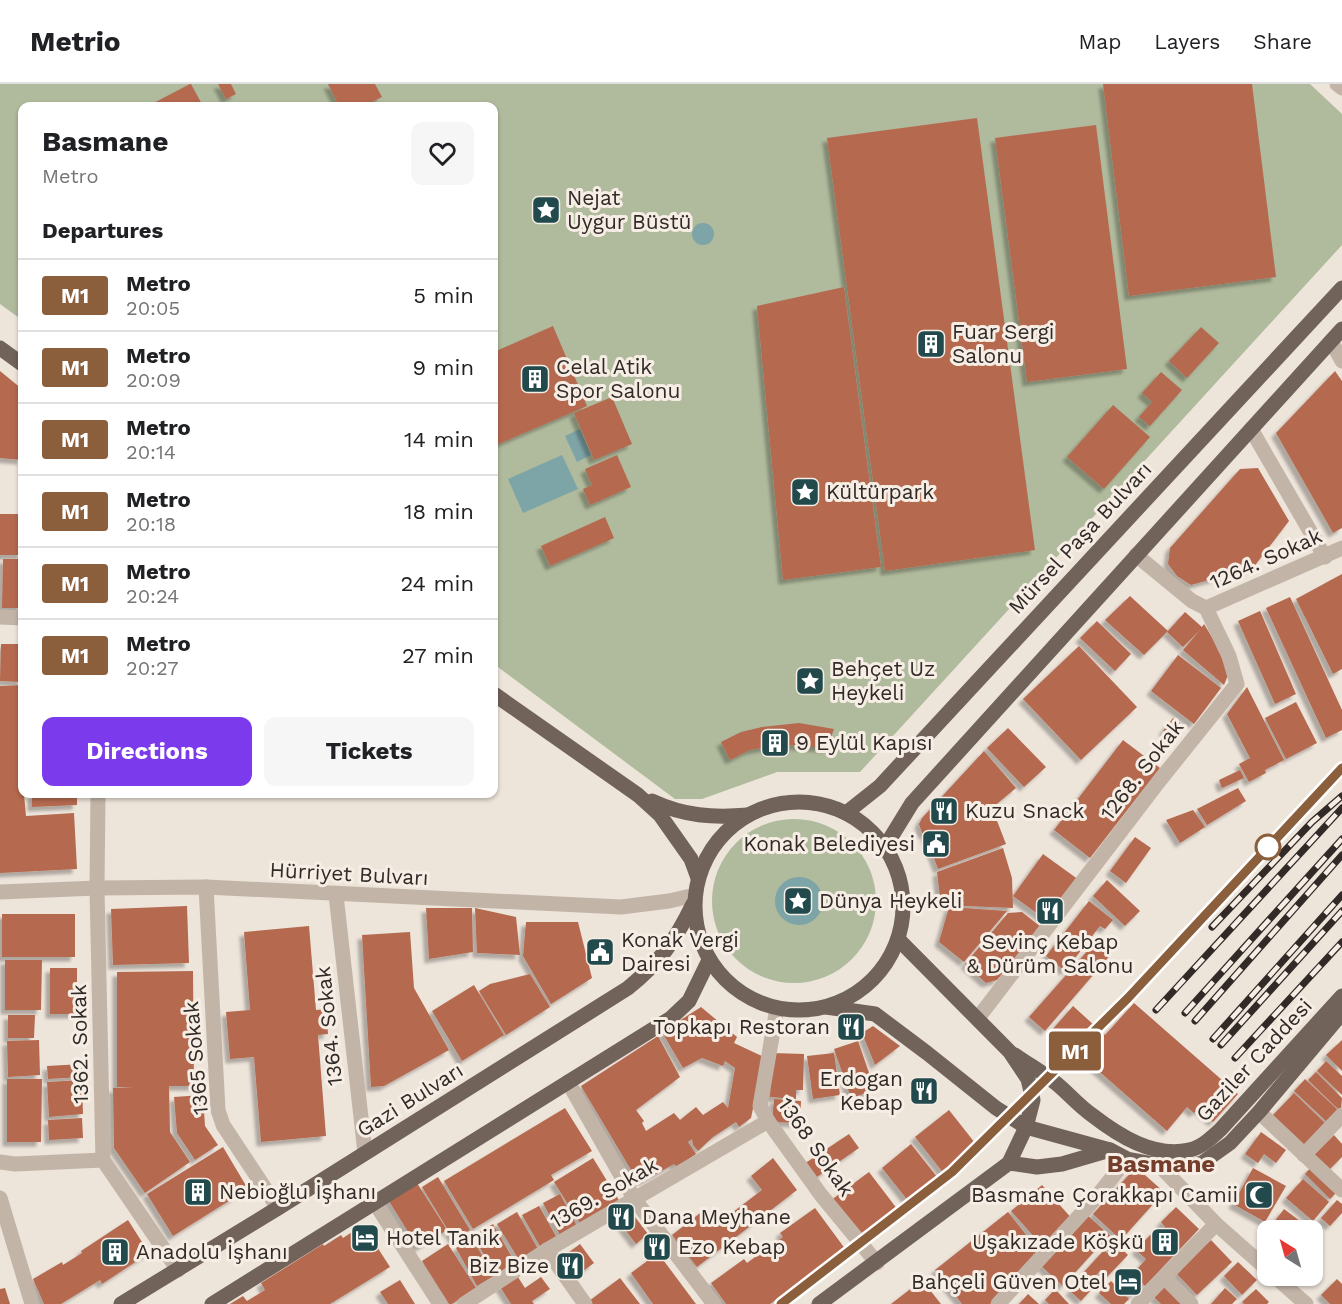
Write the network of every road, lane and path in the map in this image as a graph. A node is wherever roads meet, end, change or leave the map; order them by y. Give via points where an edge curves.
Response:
1 (1337, 84) edge
2 (1342, 88) edge
3 (1342, 288) edge
4 (1342, 329) edge
5 (1330, 341) junction
6 (0, 348) edge
7 (1342, 360) edge
8 (18, 361) edge
9 (1251, 429) junction
10 (1342, 548) edge
11 (1136, 555) junction
12 (1325, 557) junction
13 (1206, 608) junction
14 (0, 617) edge
15 (18, 618) edge
16 (498, 697) edge
17 (638, 795) junction
18 (98, 798) edge
19 (846, 813) junction
20 (748, 815) junction
21 (885, 848) junction
22 (698, 878) junction
23 (206, 887) junction
24 (97, 888) junction
25 (0, 892) edge
26 (336, 895) junction
27 (694, 899) junction
28 (898, 939) junction
29 (710, 960) junction
30 (1342, 996) edge
31 (824, 1007) junction
32 (777, 1008) junction
33 (1342, 1014) edge
34 (978, 1017) junction
35 (1010, 1052) junction
36 (567, 1082) junction
37 (1259, 1112) junction
38 (1342, 1115) edge
39 (768, 1122) junction
40 (1026, 1127) junction
41 (1110, 1150) junction
42 (365, 1153) junction
43 (1304, 1155) junction
44 (1127, 1159) junction
45 (104, 1160) junction
46 (0, 1162) edge
47 (1009, 1163) junction
48 (1159, 1165) junction
49 (1342, 1190) edge
50 (0, 1198) edge
51 (635, 1200) junction
52 (375, 1203) junction
53 (278, 1208) junction
54 (1216, 1224) junction
55 (547, 1250) junction
56 (1257, 1260) edge
57 (877, 1263) junction
58 (178, 1270) junction
59 (1165, 1278) junction
60 (1285, 1286) edge
61 (830, 1301) edge
62 (32, 1304) edge
63 (122, 1304) edge
64 (212, 1304) edge
65 (440, 1304) edge
66 (464, 1304) edge
67 (585, 1304) edge
68 (714, 1304) edge
69 (998, 1304) edge
70 (1138, 1304) edge
71 (1191, 1304) edge
72 (1305, 1304) edge

1 - 2 street
3 - 19 main road, Mürsel Paşa Bulvarı via 880,786
4 - 5 main road
5 - 7 street
5 - 9 main road
6 - 8 main road
9 - 11 main road
9 - 12 street
10 - 12 street, 1264. Sokak
11 - 13 street
11 - 21 main road via 912,803
12 - 13 street, 1264. Sokak
13 - 34 street, 1268. Sokak via 1229,656 1237,684
14 - 15 street
16 - 17 main road
17 - 20 main road via 673,811 727,817
17 - 22 main road via 660,815 692,859
18 - 24 street, 1362. Sokak
19 - 20 main road via 818,803 788,802
19 - 21 main road via 868,828
20 - 22 main road via 717,842
21 - 28 main road via 896,868 902,892
22 - 27 main road
23 - 24 street, Hürriyet Bulvarı
23 - 26 street, Hürriyet Bulvarı
23 - 53 street, 1365 Sokak via 218,1110 223,1125
24 - 25 street, Hürriyet Bulvarı
24 - 45 street, 1362. Sokak
26 - 27 street, Hürriyet Bulvarı via 621,906
26 - 42 street, 1364. Sokak
27 - 29 main road via 700,939
27 - 42 main road, Gazi Bulvarı via 678,935 647,973 628,988
28 - 31 main road via 881,969 856,993
28 - 34 main road
29 - 32 main road via 727,982 750,998
29 - 36 main road via 689,1000 670,1018
30 - 35 main road, Gaziler Caddesi via 1220,1130 1191,1150 1167,1152 1124,1137
31 - 32 main road
31 - 40 main road, Gaziler Caddesi via 875,1014
32 - 39 street, 1368 Sokak via 760,1106
33 - 37 main road, Gaziler Caddesi
34 - 35 main road
35 - 40 main road via 1028,1079 1033,1100
36 - 51 street
36 - 52 main road
37 - 43 street
37 - 48 main road, Gaziler Caddesi via 1230,1143 1202,1163
38 - 43 street
39 - 51 street, 1369. Sokak
39 - 57 street, 1368 Sokak
40 - 41 main road, Gaziler Caddesi
40 - 47 main road
41 - 44 main road, Gaziler Caddesi
41 - 47 main road via 1062,1164 1036,1167
42 - 53 main road, Gazi Bulvarı
43 - 49 street
44 - 48 main road, Gaziler Caddesi
44 - 69 street
45 - 46 street
45 - 58 street
47 - 57 main road
48 - 54 street
50 - 62 street
51 - 55 street, 1369. Sokak
51 - 68 street
52 - 64 main road
52 - 65 street
53 - 58 main road, Gazi Bulvarı
54 - 56 street
54 - 59 street
55 - 66 street, 1369. Sokak
55 - 67 street
57 - 61 main road
58 - 63 main road, Gazi Bulvarı
59 - 70 street
59 - 71 street
60 - 72 street

